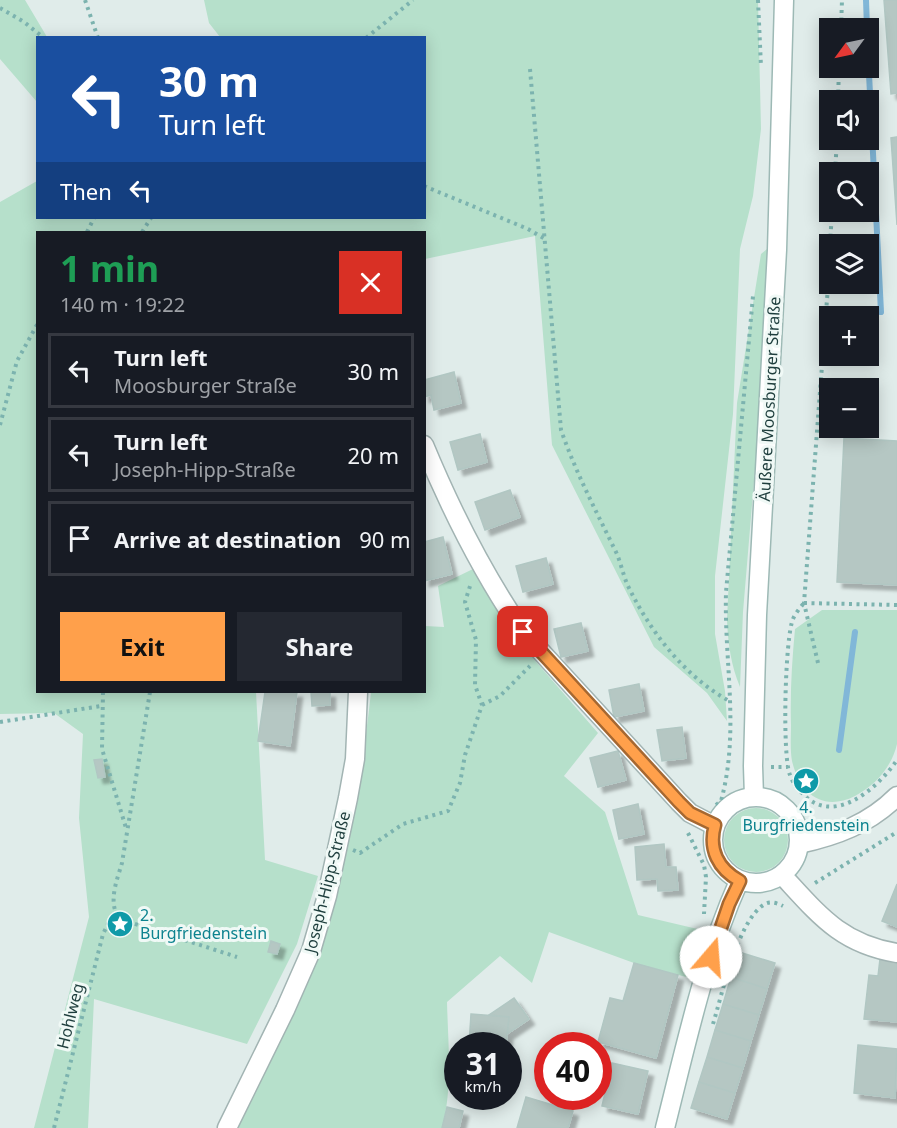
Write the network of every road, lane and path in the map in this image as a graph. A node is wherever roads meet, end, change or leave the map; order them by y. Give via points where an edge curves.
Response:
1 (85, 0) edge
2 (413, 0) edge
3 (758, 0) edge
4 (784, 0) edge
5 (842, 0) edge
6 (0, 8) edge
7 (841, 18) edge
8 (42, 36) edge
9 (97, 36) edge
10 (368, 36) edge
11 (761, 68) dead end
12 (530, 69) dead end
13 (426, 187) edge
14 (546, 240) junction
15 (827, 294) edge
16 (753, 295) dead end
17 (36, 327) edge
18 (0, 425) edge
19 (426, 450) edge
20 (484, 570) junction
21 (804, 603) junction
22 (897, 605) edge
23 (542, 654) junction
24 (818, 663) dead end
25 (103, 693) edge
26 (150, 693) edge
27 (358, 693) edge
28 (731, 703) junction
29 (482, 705) junction
30 (101, 706) junction
31 (0, 722) edge
32 (897, 760) edge
33 (897, 796) edge
34 (754, 797) junction
35 (690, 813) junction
36 (715, 825) junction
37 (127, 829) junction
38 (897, 832) edge
39 (799, 844) junction
40 (338, 845) junction
41 (782, 875) junction
42 (740, 881) junction
43 (705, 893) dead end
44 (800, 894) junction
45 (115, 914) junction
46 (897, 953) edge
47 (237, 957) dead end
48 (711, 1029) dead end
49 (54, 1128) edge
50 (227, 1128) edge
51 (665, 1128) edge

1 - 9 path
2 - 10 path
3 - 11 path
4 - 34 street, Äußere Moosburger Straße via 778,238 757,615
5 - 7 path
6 - 8 path
12 - 14 path
13 - 14 path
14 - 28 path via 561,430 574,467 647,619 689,672
15 - 21 path
16 - 28 path via 726,592
17 - 18 path via 17,361
19 - 20 street
20 - 23 street via 523,632
20 - 29 path via 476,575 465,602 476,640 475,685
21 - 22 path
21 - 24 path
21 - 32 path via 792,620 785,711 790,776 797,788 819,806 832,807 871,790
23 - 29 path via 511,687
23 - 35 street
25 - 30 path
26 - 37 path
27 - 40 street, Joseph-Hipp-Straße via 355,759
28 - 35 path via 729,765 721,801 711,807 699,803
29 - 40 path via 448,811 404,824 360,853
30 - 31 path
30 - 37 path via 102,749
33 - 39 street via 883,810 851,828
34 - 36 street via 731,804
34 - 39 street via 774,800 786,809 795,821
35 - 36 street
35 - 43 path via 687,830 704,865
36 - 42 street via 712,846 716,858 722,868
37 - 45 path via 116,884
38 - 44 path
39 - 41 street via 792,864
40 - 50 street, Joseph-Hipp-Straße via 311,951
41 - 42 street via 754,884
41 - 44 street
42 - 51 street via 705,974
44 - 46 street via 843,934 865,945
44 - 48 path via 784,907 767,903 744,928
45 - 47 path via 139,926
45 - 49 path, Hohlweg via 103,934

